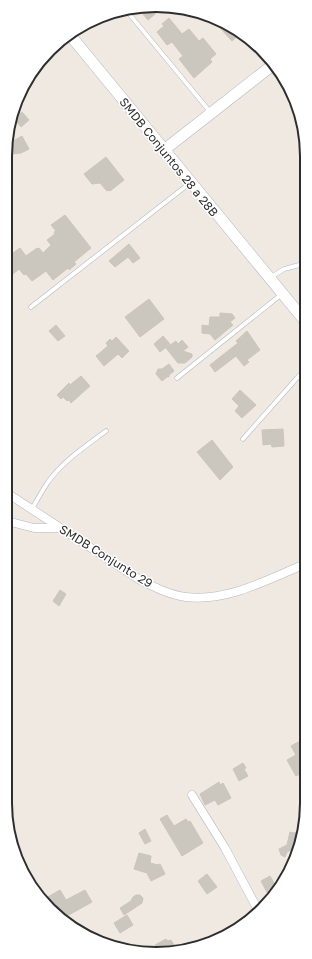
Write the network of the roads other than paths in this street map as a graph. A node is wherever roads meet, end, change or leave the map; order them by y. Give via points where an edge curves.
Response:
1 (130, 15) edge
2 (73, 38) edge
3 (270, 67) edge
4 (211, 113) junction
5 (164, 150) junction
6 (191, 183) junction
7 (300, 265) edge
8 (270, 278) junction
9 (282, 293) junction
10 (31, 307) dead end
11 (300, 315) edge
12 (300, 375) edge
13 (177, 378) dead end
14 (106, 431) dead end
15 (243, 439) dead end
16 (12, 496) edge
17 (32, 509) junction
18 (12, 522) edge
19 (60, 528) junction
20 (300, 566) edge
21 (192, 795) dead end
22 (256, 907) edge

1 - 4 lane
2 - 5 street, SMDB Conjuntos 28 a 28B
3 - 4 street
4 - 5 street
5 - 6 street, SMDB Conjuntos 28 a 28B
6 - 8 street, SMDB Conjuntos 28 a 28B
6 - 10 lane
7 - 8 lane via 284,269
8 - 9 street, SMDB Conjuntos 28 a 28B
9 - 11 street, SMDB Conjuntos 28 a 28B
9 - 13 lane
12 - 15 lane
14 - 17 lane via 62,466 48,482
16 - 17 street, SMDB Conjunto 29
17 - 19 street, SMDB Conjunto 29
18 - 19 street via 34,528
19 - 20 street, SMDB Conjunto 29 via 140,580 159,590 184,597 226,595
21 - 22 street via 225,848

